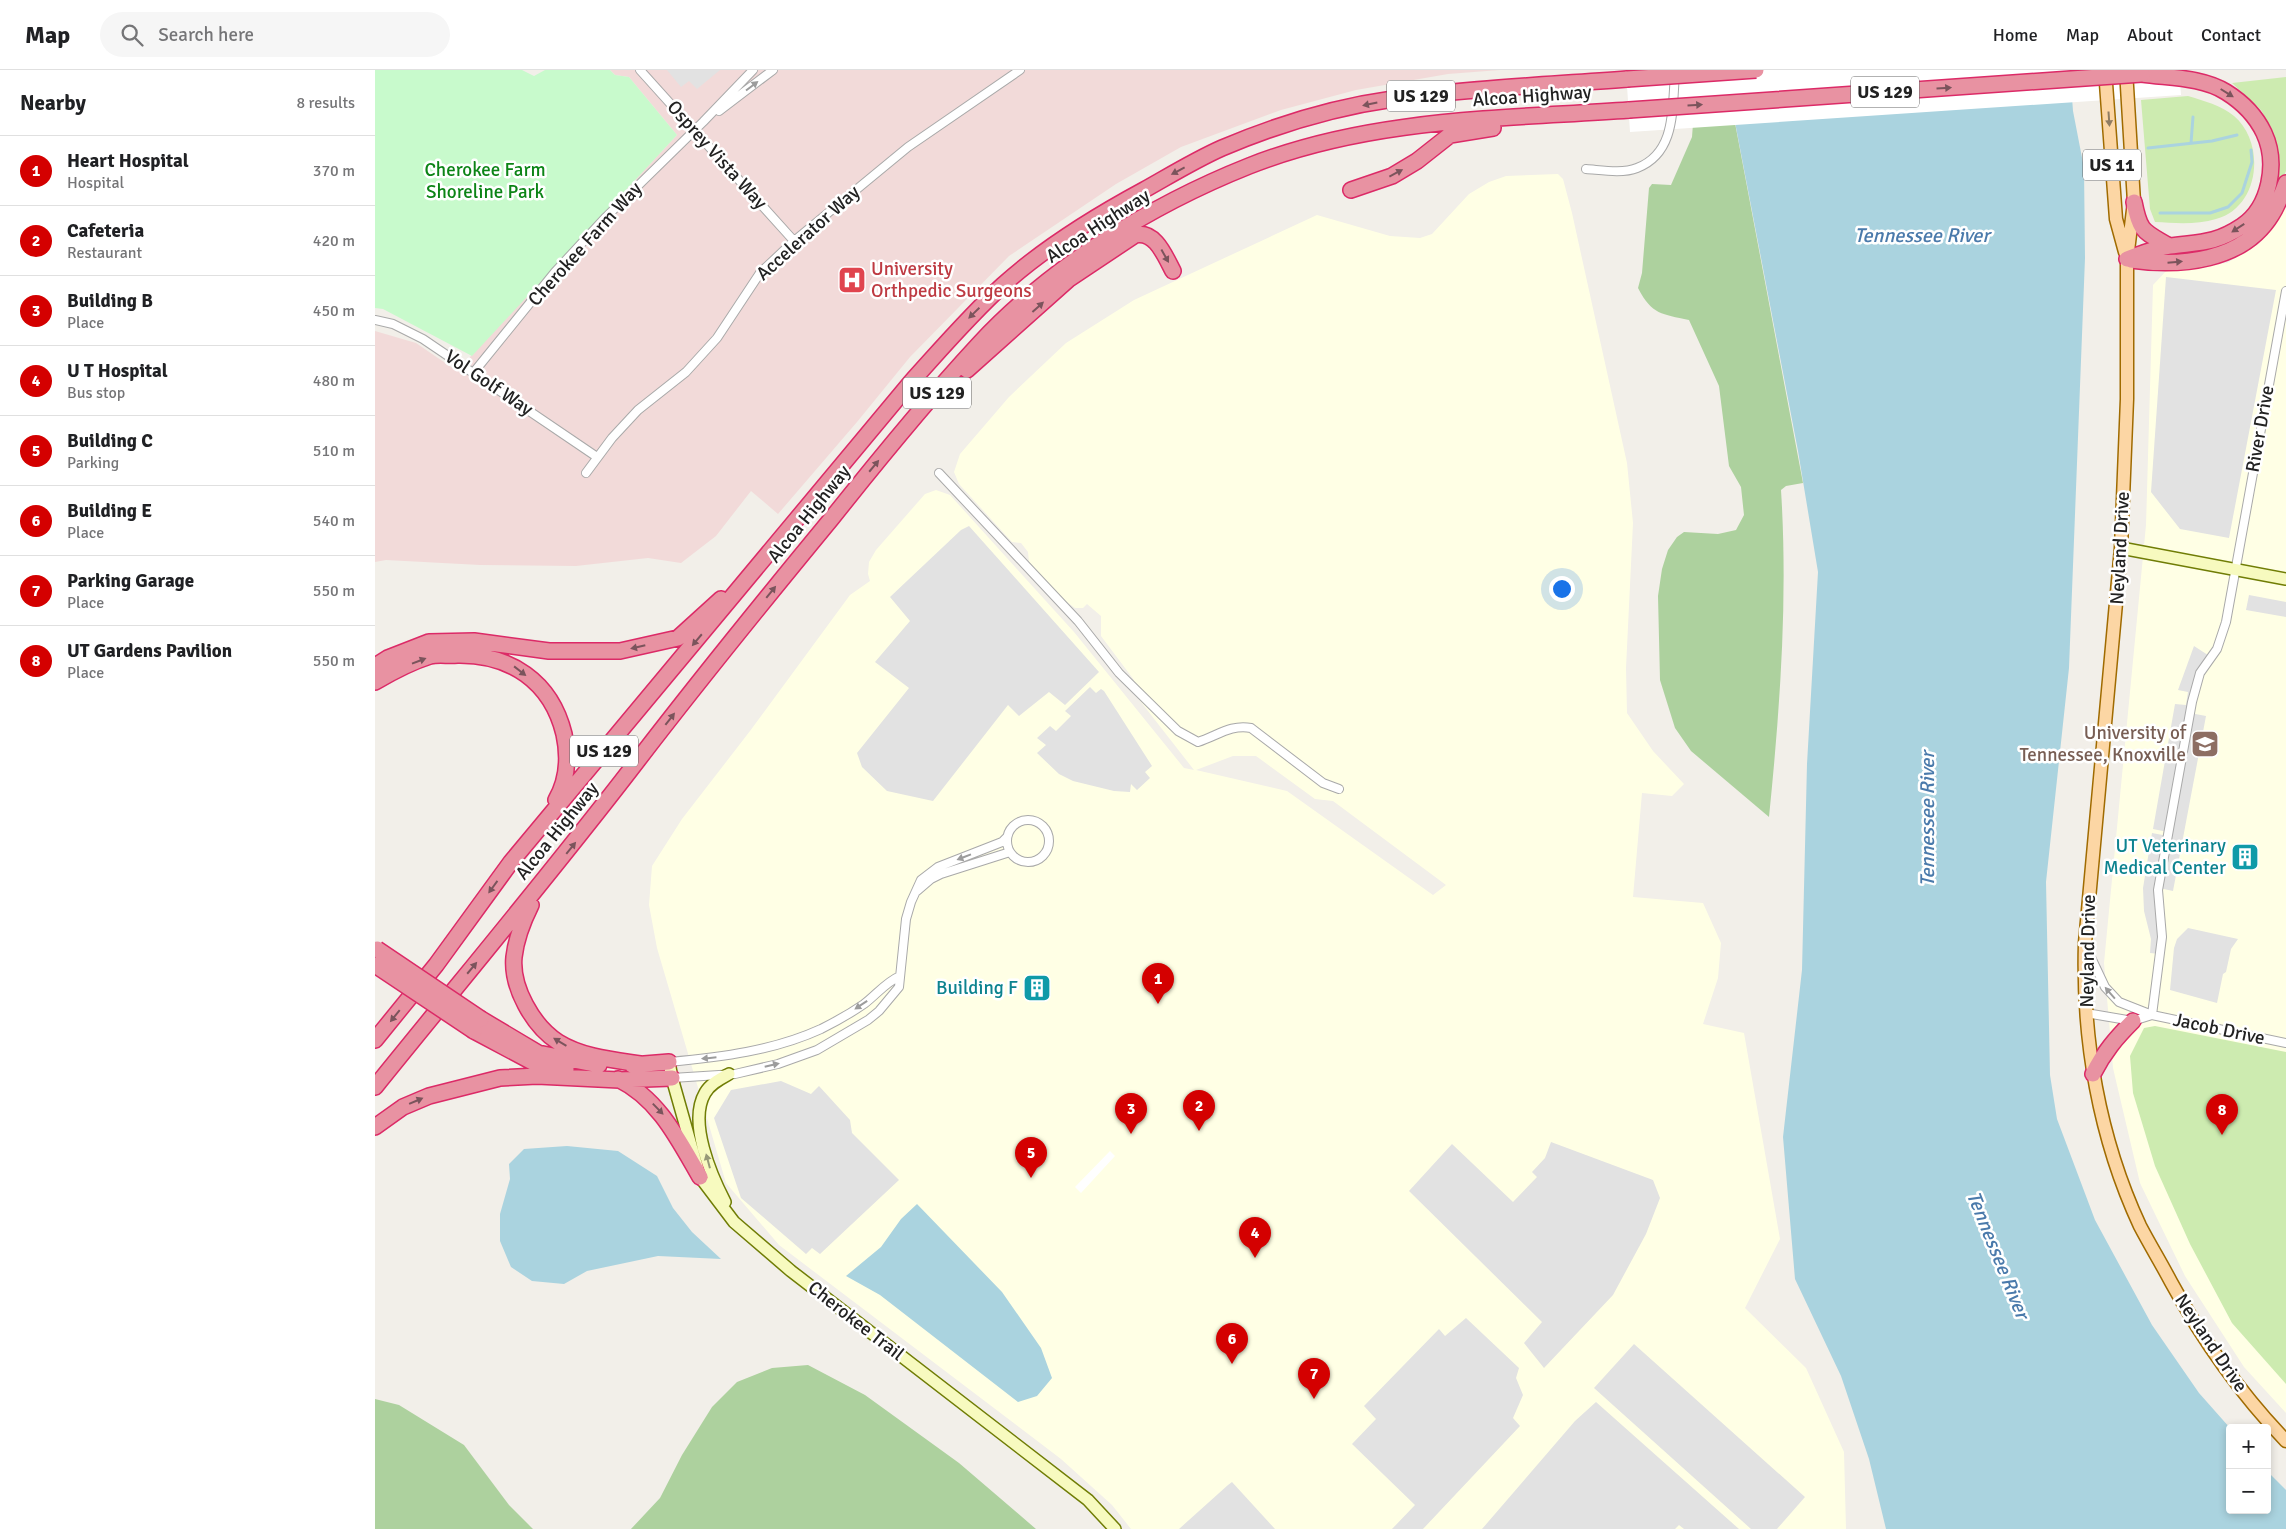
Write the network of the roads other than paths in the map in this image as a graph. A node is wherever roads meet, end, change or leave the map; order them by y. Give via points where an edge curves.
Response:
1 (640, 70) edge
2 (753, 70) edge
3 (773, 70) edge
4 (1020, 70) edge
5 (1675, 70) edge
6 (1757, 70) edge
7 (2105, 70) edge
8 (2126, 70) edge
9 (2178, 75) edge
10 (1592, 112) junction
11 (703, 122) junction
12 (695, 130) junction
13 (1586, 169) dead end
14 (2286, 183) edge
15 (1351, 190) dead end
16 (2134, 202) junction
17 (795, 241) junction
18 (2169, 246) junction
19 (2127, 259) junction
20 (1173, 271) dead end
21 (2286, 291) edge
22 (375, 320) edge
23 (474, 372) junction
24 (923, 409) junction
25 (597, 458) junction
26 (841, 468) junction
27 (587, 473) dead end
28 (939, 473) dead end
29 (2121, 548) junction
30 (2234, 568) junction
31 (2286, 579) edge
32 (375, 666) edge
33 (375, 682) edge
34 (1339, 789) dead end
35 (542, 825) junction
36 (1007, 837) junction
37 (1010, 852) junction
38 (540, 886) junction
39 (915, 892) junction
40 (2085, 943) junction
41 (376, 948) edge
42 (375, 965) edge
43 (900, 976) junction
44 (2086, 1013) junction
45 (2152, 1015) junction
46 (2133, 1021) junction
47 (477, 1025) junction
48 (375, 1040) edge
49 (2286, 1043) edge
50 (669, 1062) junction
51 (640, 1064) junction
52 (729, 1074) junction
53 (2093, 1074) junction
54 (672, 1078) junction
55 (619, 1080) junction
56 (375, 1087) edge
57 (375, 1127) edge
58 (700, 1177) junction
59 (734, 1222) junction
60 (2286, 1441) edge
61 (1115, 1529) edge

1 - 12 street, Osprey Vista Way
2 - 11 street, Cherokee Farm Way
11 -> 3 street, Cherokee Farm Way
4 - 17 street, Accelerator Way via 908,147
5 - 13 street via 1669,135 1661,150 1636,169
6 -> 26 highway, Alcoa Highway / US 129, bridge via 1392,99 1330,112 1221,148 1113,206 1054,244 1004,284 968,318 911,382
7 -> 19 main road, Neyland Drive / US 11 via 2116,219
8 - 16 main road, Neyland Drive / US 11
10 -> 9 highway, Alcoa Highway / US 129, bridge via 2142,74
9 -> 18 highway, Alcoa Highway via 2226,91 2241,103 2265,134 2270,166 2263,201 2244,224 2211,241
15 -> 10 highway via 1392,176 1450,135 1483,129 1576,122
10 - 24 highway, Alcoa Highway / US 129 via 1409,125 1323,142 1251,164 1135,221 1096,246 1019,306 979,344
11 - 12 street, Cherokee Farm Way
12 - 17 street, Osprey Vista Way
12 - 23 street, Cherokee Farm Way via 555,272
19 -> 14 highway via 2156,263 2197,260 2229,251 2262,228
16 - 18 highway via 2138,221 2145,232
16 - 19 main road, Neyland Drive / US 11
17 - 25 street, Accelerator Way via 760,273 717,338 687,372 638,410
18 - 19 highway, Alcoa Highway
19 - 29 main road, Neyland Drive / US 11 via 2127,400
24 -> 20 highway via 1069,279 1128,239 1142,233 1149,236 1163,251
21 - 30 street, River Drive
22 - 23 street, Vol Golf Way via 393,324 423,339
23 - 25 street, Vol Golf Way
38 -> 24 highway, Alcoa Highway / US 129 via 748,620
25 - 27 street, Accelerator Way
26 -> 32 highway via 732,588 678,638 620,652 549,651 474,641 429,642
26 -> 35 highway, Alcoa Highway / US 129
28 - 34 street via 1078,621 1119,673 1178,731 1198,742 1240,726 1251,728 1323,783
29 - 30 street
29 - 40 main road, Neyland Drive / US 11
30 - 31 street
30 - 45 street, River Drive via 2222,637 2200,673 2192,702 2158,890 2162,937
33 -> 35 highway via 394,670 432,656 475,655 515,666 542,689 559,715 568,753 563,787
35 -> 48 highway, Alcoa Highway / US 129
36 - 37 street
36 - 37 street via 1018,823 1031,821 1043,828 1049,840 1045,853 1034,861 1021,861
36 -> 39 street via 1002,842 929,872
37 - 39 street via 941,874
51 -> 38 highway via 586,1054 558,1042 537,1023 519,992 514,958 523,921
56 -> 38 highway, Alcoa Highway / US 129
39 - 43 street via 906,919
40 - 44 main road, Neyland Drive / US 11
45 -> 40 street, Jacob Drive via 2113,998 2105,988
41 - 47 highway, bridge
42 - 47 highway, bridge
43 -> 50 street via 890,980 863,1004 821,1029 776,1046
52 -> 43 street via 779,1064 817,1050 879,1011 899,987
44 - 46 street, Jacob Drive
44 - 53 main road, Neyland Drive / US 11
45 - 46 street, Jacob Drive
45 - 49 street, Jacob Drive
46 - 53 highway via 2105,1051
47 - 51 highway via 538,1053 613,1067
47 - 55 highway via 536,1064
50 - 51 highway
50 - 54 street, Cherokee Trail
52 - 54 street
59 -> 52 street via 713,1180 699,1119 706,1091
53 - 60 main road, Neyland Drive / US 11 via 2116,1164 2140,1226 2215,1353
54 - 55 highway
54 - 58 street, Cherokee Trail
57 -> 55 highway via 403,1107 429,1096 500,1078 537,1076
55 -> 58 highway via 644,1095 665,1116
58 - 59 street, Cherokee Trail
59 - 61 street, Cherokee Trail via 798,1276 1088,1500

